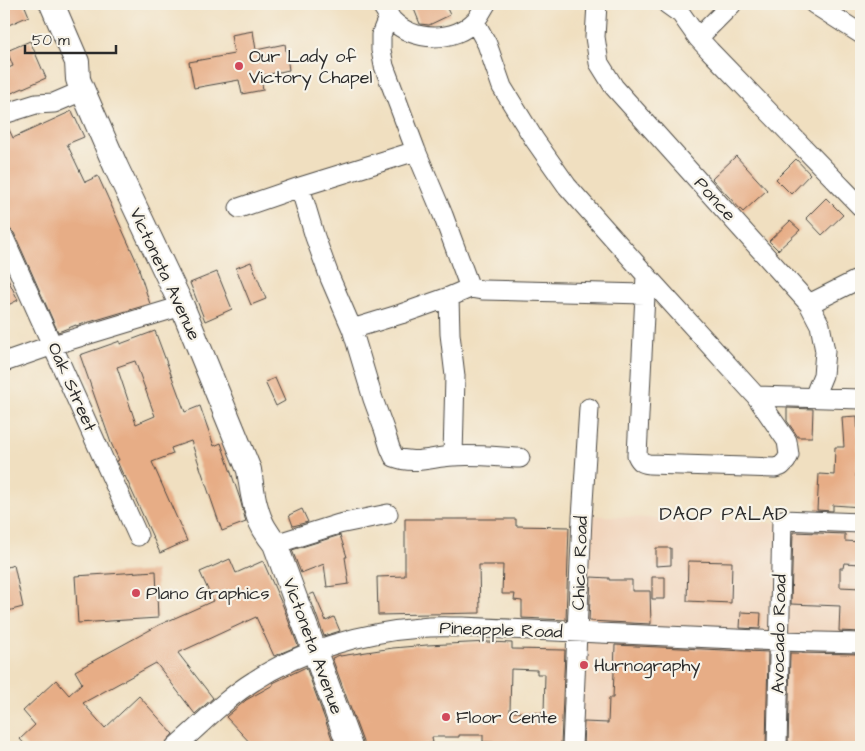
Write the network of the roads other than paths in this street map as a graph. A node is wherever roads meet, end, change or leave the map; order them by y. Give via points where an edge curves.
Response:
1 (38, 4) edge
2 (52, 4) edge
3 (486, 4) edge
4 (597, 4) edge
5 (667, 4) edge
6 (732, 4) edge
7 (814, 4) edge
8 (385, 9) edge
9 (475, 22) junction
10 (861, 34) edge
11 (698, 38) junction
12 (80, 84) junction
13 (4, 114) edge
14 (416, 151) junction
15 (300, 187) junction
16 (861, 207) edge
17 (239, 208) dead end
18 (4, 238) edge
19 (646, 275) junction
20 (861, 278) edge
21 (470, 288) junction
22 (645, 294) junction
23 (449, 297) junction
24 (809, 304) junction
25 (182, 306) junction
26 (352, 329) junction
27 (53, 345) junction
28 (4, 362) edge
29 (756, 396) junction
30 (814, 397) junction
31 (861, 399) edge
32 (589, 408) dead end
33 (453, 456) junction
34 (520, 458) dead end
35 (388, 514) dead end
36 (861, 523) edge
37 (138, 536) dead end
38 (275, 544) junction
39 (577, 632) junction
40 (779, 641) junction
41 (861, 643) edge
42 (315, 651) junction
43 (175, 747) edge
44 (350, 747) edge
45 (572, 747) edge
46 (777, 747) edge

1 - 12 main road, Victoneta Avenue via 64,68
2 - 12 main road, Victoneta Avenue via 77,62
3 - 9 street
4 - 24 street, Ponce via 595,36 599,63 614,87
5 - 11 street via 681,14
6 - 11 street
7 - 10 street
8 - 9 street via 392,20 408,32 428,37 447,36
8 - 14 street via 381,35 384,66
9 - 19 street via 487,44 502,87 534,138 567,186
11 - 16 street
12 - 13 street
12 - 25 main road, Victoneta Avenue
14 - 15 street
14 - 21 street
15 - 17 street
15 - 26 street via 330,278
18 - 27 street, Oak Street
19 - 22 street
19 - 29 street
20 - 24 street
21 - 22 street
21 - 23 street
22 - 29 street via 639,460 644,464 781,466 789,455 787,441
23 - 26 street
23 - 33 street via 455,376
24 - 30 street, Ponce via 820,325 825,351 823,375
25 - 27 street
25 - 38 main road, Victoneta Avenue via 249,470 256,509 263,527
26 - 33 street via 394,457 414,461
27 - 28 street
27 - 37 street, Oak Street
29 - 30 street
30 - 31 street
32 - 39 street, Chico Road
33 - 34 street
35 - 38 street via 339,524
36 - 40 street, Avocado Road via 782,520
38 - 42 main road, Victoneta Avenue
39 - 40 street, Pineapple Road
39 - 42 street, Pineapple Road via 420,627 363,637
39 - 45 street, Chico Road
40 - 41 street, Pineapple Road
40 - 46 street, Avocado Road
42 - 43 street, Pineapple Road via 253,681
42 - 44 main road, Victoneta Avenue

